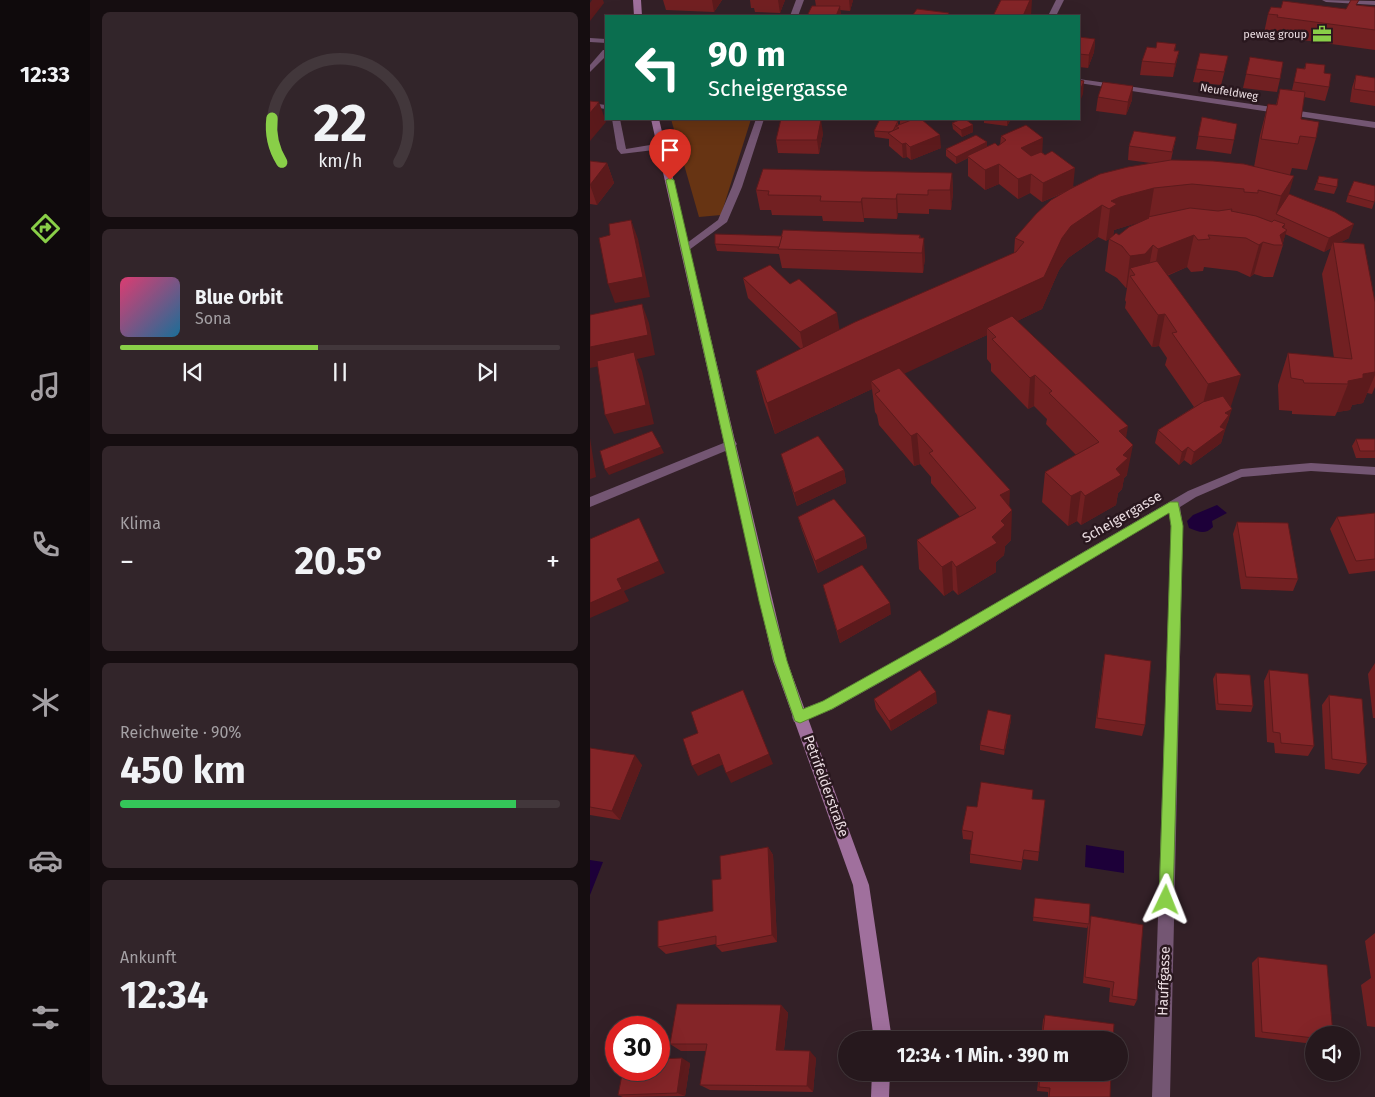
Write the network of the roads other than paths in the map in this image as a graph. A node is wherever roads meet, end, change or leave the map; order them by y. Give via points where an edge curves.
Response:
1 (636, 0) edge
2 (800, 0) edge
3 (1060, 0) edge
4 (1326, 0) edge
5 (1373, 2) edge
6 (638, 15) edge
7 (794, 15) edge
8 (1052, 15) edge
9 (590, 40) edge
10 (605, 41) edge
11 (605, 53) edge
12 (590, 70) edge
13 (1080, 80) edge
14 (590, 105) edge
15 (605, 107) edge
16 (616, 120) edge
17 (655, 120) edge
18 (760, 120) edge
19 (1375, 125) edge
20 (662, 146) junction
21 (686, 248) junction
22 (731, 444) junction
23 (1375, 471) edge
24 (590, 502) edge
25 (1174, 505) junction
26 (800, 717) junction
27 (882, 1031) edge
28 (881, 1081) edge
29 (880, 1097) edge
30 (1161, 1097) edge

1 - 6 main road
2 - 7 street
3 - 8 street
4 - 5 street
9 - 10 street
11 - 12 street
13 - 19 street, Neufeldweg
14 - 15 street
16 - 20 street via 624,152
17 - 20 main road, Petrifelderstraße
18 - 21 street via 722,222
20 - 21 main road, Petrifelderstraße
21 - 22 main road, Petrifelderstraße
22 - 24 street
22 - 26 main road, Petrifelderstraße via 780,661
23 - 25 street, Scheigergasse via 1311,467 1241,473
25 - 26 street, Scheigergasse via 946,639 828,705
25 - 30 street, Hauffgasse via 1177,526
26 - 27 main road, Petrifelderstraße via 861,885
28 - 29 main road

